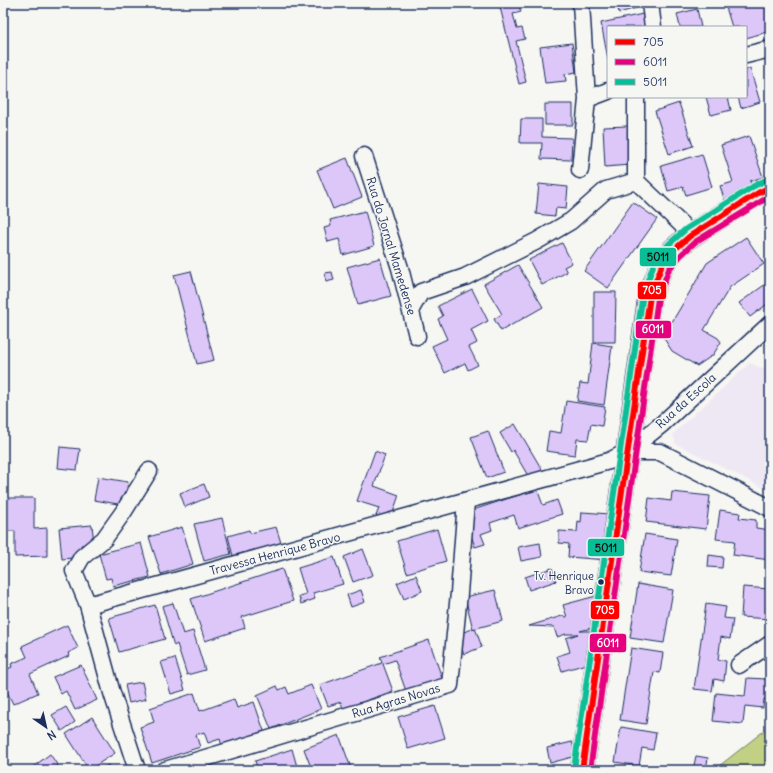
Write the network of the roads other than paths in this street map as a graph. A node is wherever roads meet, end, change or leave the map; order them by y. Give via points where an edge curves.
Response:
1 (581, 3) edge
2 (650, 3) edge
3 (653, 26) edge
4 (770, 49) edge
5 (747, 55) edge
6 (607, 91) edge
7 (636, 98) edge
8 (587, 99) junction
9 (364, 156) dead end
10 (580, 170) dead end
11 (636, 181) junction
12 (770, 187) edge
13 (690, 236) junction
14 (411, 309) junction
15 (770, 324) edge
16 (417, 336) dead end
17 (627, 452) junction
18 (148, 471) dead end
19 (466, 501) junction
20 (770, 508) edge
21 (88, 605) junction
22 (770, 644) edge
23 (739, 665) dead end
24 (137, 770) edge
25 (165, 770) edge
26 (582, 770) edge

1 - 8 street
2 - 3 street
4 - 5 street
6 - 8 street
7 - 11 street
8 - 10 street
9 - 14 street, Rua do Jornal Mamedense
11 - 13 street
11 - 14 street via 606,190 571,221 537,241 465,277 421,292
12 - 13 main road
13 - 17 main road via 662,265 650,296
14 - 16 street, Rua do Jornal Mamedense
15 - 17 street, Rua da Escola via 662,424
17 - 19 street, Travessa Henrique Bravo via 609,461
17 - 20 street via 660,452
17 - 26 main road
18 - 21 street via 104,539 82,557 74,571
19 - 21 street, Travessa Henrique Bravo
19 - 25 street, Rua Agras Novas via 450,685
21 - 24 street via 112,693
22 - 23 street

